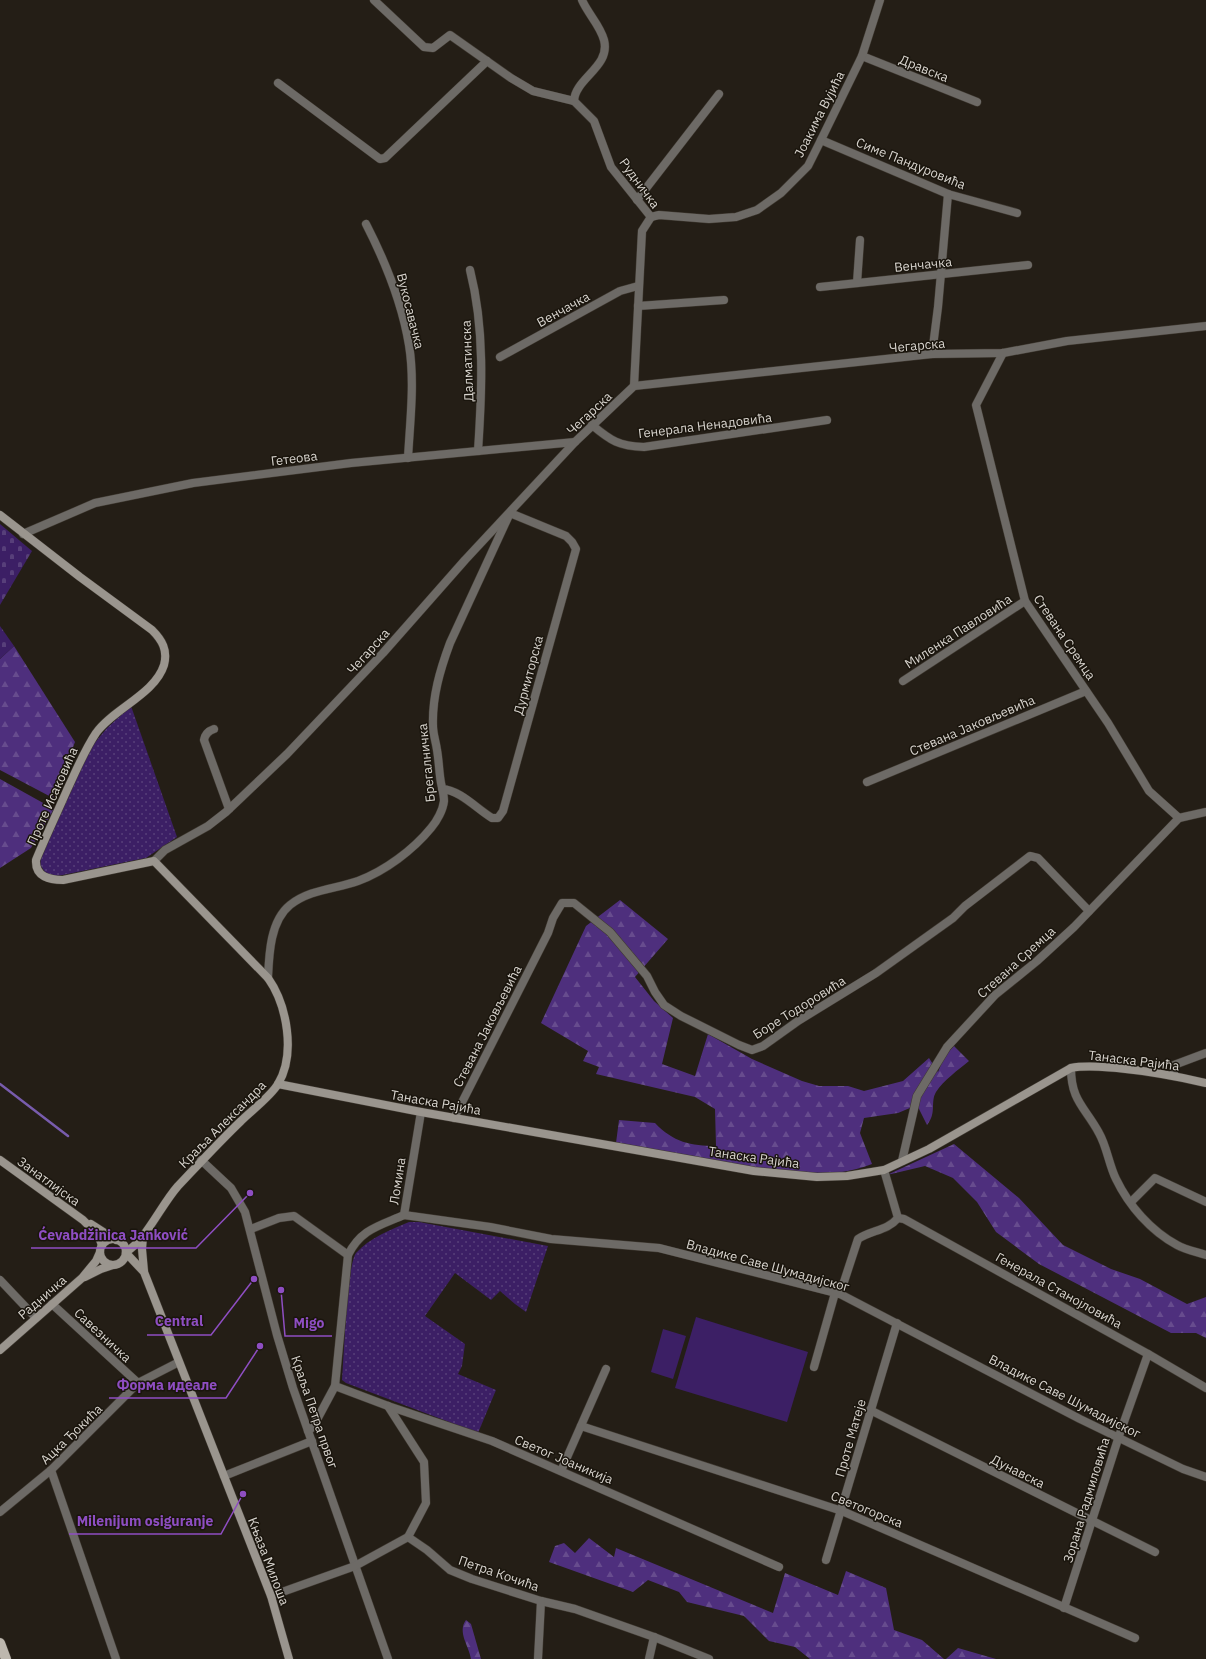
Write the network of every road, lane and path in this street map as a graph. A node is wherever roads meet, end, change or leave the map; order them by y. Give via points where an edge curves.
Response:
1 (374, 0) edge
2 (582, 0) edge
3 (880, 0) edge
4 (862, 56) junction
5 (487, 61) junction
6 (278, 83) dead end
7 (719, 94) dead end
8 (574, 101) junction
9 (977, 102) dead end
10 (821, 140) junction
11 (948, 194) junction
12 (637, 200) junction
13 (1016, 212) dead end
14 (652, 217) junction
15 (366, 224) dead end
16 (860, 240) dead end
17 (1028, 265) dead end
18 (470, 270) dead end
19 (941, 275) junction
20 (857, 283) junction
21 (638, 286) junction
22 (820, 287) dead end
23 (724, 300) dead end
24 (638, 306) junction
25 (1206, 326) edge
26 (1003, 353) junction
27 (932, 354) junction
28 (500, 356) dead end
29 (634, 386) junction
30 (827, 420) dead end
31 (592, 425) junction
32 (575, 442) junction
33 (478, 451) junction
34 (408, 458) junction
35 (510, 513) junction
36 (0, 515) edge
37 (23, 534) junction
38 (1025, 601) junction
39 (904, 681) dead end
40 (1086, 691) junction
41 (214, 729) dead end
42 (867, 782) dead end
43 (442, 789) junction
44 (229, 809) junction
45 (1206, 812) edge
46 (1179, 818) junction
47 (154, 861) junction
48 (1089, 911) junction
49 (542, 946) joint
50 (268, 978) junction
51 (1206, 1053) edge
52 (1070, 1068) junction
53 (1174, 1076) junction
54 (1206, 1083) edge
55 (278, 1084) junction
56 (421, 1112) junction
57 (454, 1118) junction
58 (0, 1160) edge
59 (202, 1160) junction
60 (902, 1161) junction
61 (884, 1170) junction
62 (1131, 1202) junction
63 (1206, 1202) edge
64 (404, 1215) junction
65 (898, 1218) junction
66 (83, 1220) junction
67 (251, 1229) junction
68 (144, 1234) junction
69 (119, 1241) junction
70 (101, 1248) junction
71 (126, 1252) junction
72 (348, 1255) junction
73 (1206, 1255) edge
74 (116, 1264) junction
75 (144, 1272) junction
76 (82, 1278) junction
77 (0, 1280) edge
78 (838, 1293) junction
79 (52, 1304) junction
80 (36, 1318) junction
81 (897, 1323) junction
82 (0, 1350) edge
83 (1148, 1354) junction
84 (179, 1362) junction
85 (814, 1367) dead end
86 (606, 1369) dead end
87 (138, 1383) junction
88 (335, 1386) junction
89 (1206, 1388) edge
90 (388, 1406) junction
91 (870, 1410) junction
92 (581, 1426) junction
93 (308, 1431) junction
94 (1119, 1436) junction
95 (312, 1441) junction
96 (51, 1470) junction
97 (561, 1471) junction
98 (224, 1476) junction
99 (1206, 1477) edge
100 (842, 1511) junction
101 (0, 1512) edge
102 (1092, 1522) junction
103 (408, 1537) junction
104 (1155, 1552) dead end
105 (826, 1560) dead end
106 (355, 1566) junction
107 (779, 1567) dead end
108 (271, 1596) junction
109 (541, 1601) junction
110 (1064, 1608) junction
111 (654, 1637) junction
112 (1135, 1638) dead end
113 (0, 1643) edge
114 (6, 1659) edge
115 (116, 1659) edge
116 (290, 1659) edge
117 (388, 1659) edge
118 (538, 1659) edge
119 (649, 1659) edge
120 (709, 1659) edge

1 - 5 street via 424,47 432,48 450,35
2 - 8 street via 589,15 599,27 605,46 596,69 574,95
3 - 4 street, Јоакима Вујића
4 - 9 street, Дравска
4 - 10 street, Јоакима Вујића
5 - 6 street via 385,158 380,159
5 - 8 street via 533,91
7 - 12 street
8 - 12 street, Рудничка via 594,121 612,167
10 - 11 street, Симе Пандуровића
10 - 14 street, Јоакима Вујића via 808,166 781,193 758,210 736,217 709,219 659,215
11 - 13 street, Симе Пандуровића
11 - 19 street
12 - 14 street, Рудничка
14 - 21 street, Рудничка via 642,231
15 - 34 street, Вукосавачка via 388,268 409,345 411,379
16 - 20 street
17 - 19 street, Венчачка
18 - 33 street, Далматинска via 478,310 480,350 481,402
19 - 20 street, Венчачка
19 - 27 street
20 - 22 street, Венчачка
21 - 24 street, Рудничка
21 - 28 street, Венчачка via 620,291
23 - 24 street
24 - 29 street, Рудничка
25 - 26 street, Чегарска via 1067,341
26 - 27 street, Чегарска
26 - 38 street, Стевана Сремца via 976,405
27 - 29 street, Чегарска
29 - 31 street, Чегарска
30 - 31 street, Генерала Ненадовића via 644,447 626,446 606,437
31 - 32 street, Чегарска
32 - 33 street, Гетеова
32 - 35 street, Чегарска
33 - 34 street, Гетеова
34 - 37 street, Гетеова via 193,483 129,495 95,503
35 - 43 street, Брегалничка via 450,643 434,698 433,727
35 - 43 street, Дурмиторска via 566,536 576,549 504,811 498,818 492,818 449,789
35 - 44 street, Чегарска via 326,714
36 - 37 street
37 - 47 street, Проте Исаковића via 152,630 161,639 166,654 164,666 158,676 106,722 85,751 36,860 38,871 50,880 63,880
38 - 39 street, Миленка Павловића
38 - 40 street, Стевана Сремца
40 - 42 street, Стевана Јаковљевића
40 - 46 street, Стевана Сремца via 1149,791
41 - 44 street via 209,730 204,740
43 - 50 street, Брегалничка via 442,810 432,827 420,841 398,858 358,881 312,892 290,905 270,942
44 - 47 street, Чегарска via 208,826 165,850
45 - 46 street
46 - 48 street, Стевана Сремца
47 - 50 street
48 - 49 street, Боре Тодоровића via 1038,858 1030,856 953,918 876,973 798,1021 763,1046 752,1050 664,1006 647,976 610,932 574,903 562,903
48 - 60 street, Стевана Сремца via 995,995 947,1047 917,1096
49 - 57 street, Стевана Јаковљевића
50 - 55 street, Краља Александра via 278,995 287,1027 287,1054
51 - 53 street via 1174,1065
52 - 53 street, Танаска Рајића via 1109,1068
52 - 60 street, Танаска Рајића via 929,1149
52 - 62 street via 1076,1097 1100,1133 1116,1179
53 - 54 street, Танаска Рајића
55 - 56 street, Танаска Рајића
55 - 59 street, Краља Александра
56 - 57 street, Танаска Рајића
56 - 64 street, Ломина
57 - 61 street, Танаска Рајића via 785,1175 847,1176
58 - 66 street, Занатлијска
59 - 67 street, Краља Петра првог via 237,1196
59 - 68 street, Краља Александра via 174,1191
60 - 61 street, Танаска Рајића
61 - 65 street
62 - 63 street via 1155,1178
62 - 73 street via 1147,1224 1178,1246
64 - 72 street, Ломина via 366,1232 356,1241
64 - 78 street, Владике Саве Шумадијског via 490,1227 551,1239 659,1248
65 - 78 street via 892,1225 863,1235 858,1240
65 - 83 street, Генерала Станојловића via 904,1218
66 - 69 street, Занатлијска
66 - 70 street, Занатлијска via 98,1235
67 - 72 street via 279,1218 294,1216
67 - 93 street, Краља Петра првог via 277,1335
68 - 69 street, Краља Александра via 131,1242
68 - 71 street, Краља Александра
68 - 75 street
69 - 70 street via 108,1240
69 - 71 street
70 - 74 street via 102,1260 105,1263
70 - 76 street, Радничка via 96,1261
71 - 74 street via 125,1257
71 - 75 street, Књаза Милоша
72 - 88 street, Ломина
74 - 75 street via 134,1265
74 - 76 street, Радничка
75 - 84 street, Књаза Милоша
76 - 79 street, Радничка
77 - 80 street
78 - 81 street, Владике Саве Шумадијског
78 - 85 street
79 - 80 street, Радничка
79 - 87 street, Савезничка
80 - 82 street, Радничка
81 - 91 street, Проте Матеје
81 - 94 street, Владике Саве Шумадијског via 1080,1419
83 - 89 street, Генерала Станојловића
83 - 94 street, Зорана Радмиловића
84 - 87 street, Ацка Ђокића
84 - 98 street, Књаза Милоша
86 - 92 street
87 - 96 street, Ацка Ђокића
88 - 90 street, Светог Јоаникија
88 - 93 street, Ломина via 313,1427
90 - 97 street, Светог Јоаникија via 492,1441
90 - 103 street via 424,1462 426,1504
91 - 100 street, Проте Матеје
91 - 102 street, Дунавска
92 - 97 street
92 - 100 street, Светогорска
93 - 95 street, Краља Петра првог
94 - 99 street, Владике Саве Шумадијског via 1183,1469
94 - 102 street, Зорана Радмиловића
95 - 98 street
95 - 106 street, Краља Петра првог
96 - 101 street, Ацка Ђокића
96 - 115 street
97 - 107 street, Светог Јоаникија
98 - 108 street, Књаза Милоша
100 - 105 street, Проте Матеје
100 - 110 street, Светогорска
102 - 104 street, Дунавска
102 - 110 street, Зорана Радмиловића
103 - 106 street
103 - 109 street, Петра Кочића via 450,1570
106 - 108 street
106 - 117 street, Краља Петра првог
108 - 116 street, Књаза Милоша
109 - 111 street, Петра Кочића via 575,1609
109 - 118 street
110 - 112 street, Светогорска
111 - 119 street
111 - 120 street, Петра Кочића
113 - 114 main road

